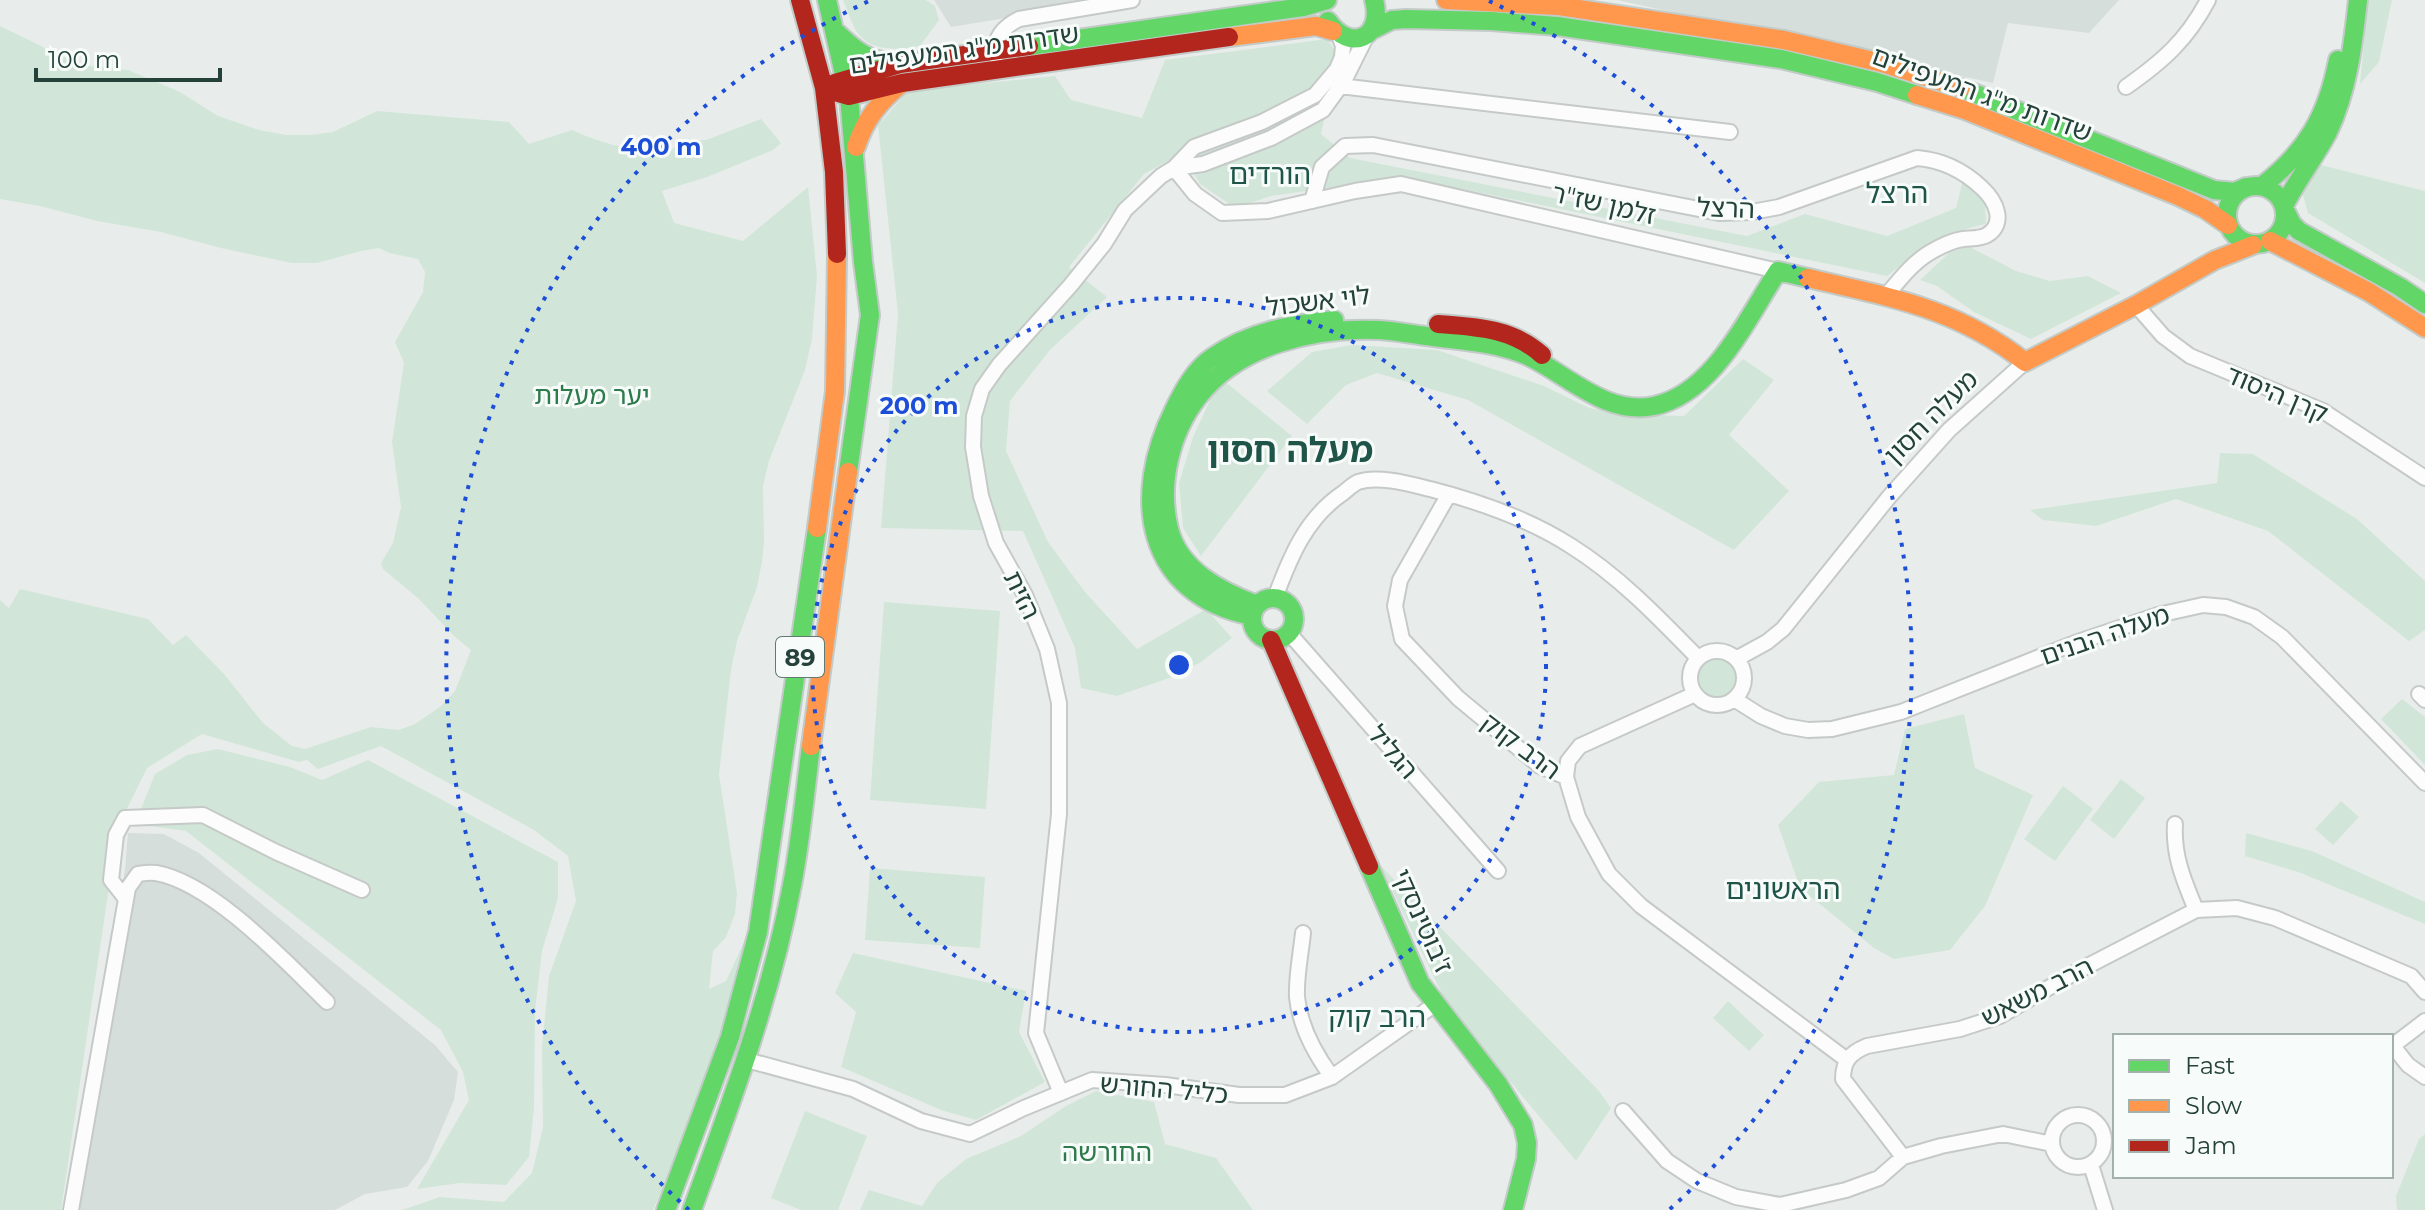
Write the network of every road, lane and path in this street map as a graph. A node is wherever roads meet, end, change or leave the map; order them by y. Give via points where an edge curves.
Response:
1 (800, 0) edge
2 (827, 0) edge
3 (1132, 0) edge
4 (1329, 0) edge
5 (1374, 0) edge
6 (1446, 0) edge
7 (2208, 0) edge
8 (2345, 0) edge
9 (2358, 0) edge
10 (834, 30) junction
11 (1370, 32) junction
12 (1336, 33) junction
13 (995, 50) junction
14 (900, 64) junction
15 (998, 69) junction
16 (902, 83) junction
17 (1340, 86) junction
18 (2126, 87) dead end
19 (824, 88) junction
20 (847, 88) junction
21 (1730, 132) dead end
22 (854, 155) junction
23 (1174, 168) junction
24 (2254, 187) junction
25 (1312, 201) junction
26 (2284, 208) junction
27 (2230, 228) junction
28 (2262, 243) junction
29 (2208, 264) junction
30 (1778, 271) junction
31 (1885, 297) junction
32 (2425, 304) edge
33 (2136, 305) junction
34 (2425, 328) edge
35 (2025, 362) junction
36 (2425, 478) edge
37 (1449, 494) junction
38 (1275, 598) junction
39 (1255, 611) junction
40 (1280, 637) junction
41 (1698, 658) junction
42 (1736, 659) junction
43 (1695, 694) junction
44 (1734, 699) junction
45 (1566, 777) junction
46 (2425, 783) edge
47 (2175, 824) dead end
48 (1498, 871) dead end
49 (362, 890) dead end
50 (126, 899) junction
51 (2196, 910) junction
52 (1303, 933) dead end
53 (2425, 992) edge
54 (327, 1002) dead end
55 (1434, 1005) junction
56 (2425, 1021) edge
57 (2393, 1045) edge
58 (2393, 1047) edge
59 (747, 1060) junction
60 (1847, 1060) junction
61 (1332, 1077) junction
62 (2425, 1077) edge
63 (1061, 1093) junction
64 (1623, 1111) dead end
65 (2109, 1128) edge
66 (2052, 1144) junction
67 (1903, 1157) junction
68 (2091, 1165) junction
69 (71, 1210) edge
70 (666, 1210) edge
71 (692, 1210) edge
72 (1513, 1210) edge
73 (2105, 1210) edge

1 - 19 main road, 89
2 - 10 main road, 89
3 - 13 street via 1019,19 1003,28
4 - 12 main road via 1327,14
4 - 13 main road, שדרות מ"ג המעפילים
5 - 11 main road via 1377,21
6 - 24 main road, שדרות מ"ג המעפילים via 1559,6 1829,49 1972,92 2214,190
7 - 18 street via 2186,36
8 - 24 main road via 2334,80 2316,124 2290,164
9 - 26 main road via 2344,94
10 - 14 main road via 874,63
10 - 20 main road, 89
11 - 12 main road, שדרות מ"ג המעפילים via 1352,40
11 - 17 street, הזית
11 - 27 main road, שדרות מ"ג המעפילים via 1406,19 1557,26 1825,68 1965,110 2178,196
12 - 15 main road, שדרות מ"ג המעפילים via 1305,27
12 - 23 street, הזית via 1342,57 1315,95 1194,147
13 - 14 main road, שדרות מ"ג המעפילים
13 - 15 street
14 - 20 main road, שדרות מ"ג המעפילים
15 - 16 main road, שדרות מ"ג המעפילים
16 - 20 main road, שדרות מ"ג המעפילים
16 - 22 main road via 863,125
17 - 21 street
17 - 23 street, הזית via 1323,110 1271,138 1203,164
19 - 20 main road, שדרות מ"ג המעפילים
19 - 70 main road, 89 via 837,223 835,391 799,659 758,932 730,1037
20 - 22 main road, 89
22 - 59 main road, 89 via 870,315 792,885
23 - 25 street, זלמן שז"ר via 1195,194 1222,213 1268,211
23 - 63 street, הזית via 1125,210 1070,286 999,365 982,389 974,416 981,496 996,543 1047,649 1059,703 1059,814 1036,1033
24 - 26 main road via 2275,193
24 - 27 main road via 2238,192 2227,207
25 - 30 street, זלמן שז"ר via 1401,184
25 - 31 street, הרצל via 1322,167 1345,146 1373,145 1719,213 1779,207 1917,158 1956,168 1997,208 1992,232 1925,255
26 - 28 main road via 2284,225 2276,237
26 - 32 main road via 2299,231
27 - 28 main road via 2244,242
27 - 29 main road, מעלה חסון
28 - 29 main road, מעלה חסון
28 - 34 main road via 2356,284
29 - 33 main road, מעלה חסון
30 - 31 main road, זלמן שז"ר
30 - 39 main road, לוי אשכול via 1712,370 1687,393 1652,407 1622,407 1592,393 1558,372 1532,344 1487,328 1367,317 1282,327 1247,337 1210,358 1185,389 1155,454 1151,515 1156,543 1171,571 1213,604 1232,613
31 - 35 main road, זלמן שז"ר via 1957,319
33 - 35 main road, מעלה חסון
33 - 36 street, קרן היסוד via 2190,356 2323,411
35 - 42 street, מעלה חסון via 1949,430 1783,629
37 - 38 street via 1388,480 1359,482 1312,520
37 - 41 street via 1570,545 1651,610
37 - 45 street, הרב קוק via 1400,580 1395,606 1402,639 1458,698 1540,766
38 - 39 main road
38 - 40 main road via 1292,608 1295,621
39 - 40 main road via 1259,635
40 - 48 street, הגליל
40 - 55 main road, ז'בוטינסקי via 1420,983
41 - 42 street via 1722,651
41 - 43 street via 1690,679
42 - 44 street via 1743,675
43 - 44 street via 1717,705
43 - 45 street via 1580,746 1568,761
44 - 46 street, מעלה הבנים via 1785,726 1832,729 1901,712 2158,615 2203,605 2226,607 2254,617 2282,637
45 - 60 street, הרב קוק via 1578,817 1609,874 1641,906
47 - 51 street via 2178,864
49 - 50 street via 203,815 125,818 116,835 111,880
50 - 54 street via 138,874 154,872 180,881 259,934
50 - 69 street
51 - 53 street, הרב משאש via 2237,908 2275,918 2411,976
51 - 60 street, הרב משאש via 2000,1016 1867,1046
52 - 61 street via 1297,996 1305,1032
55 - 61 street, כליל החורש
55 - 72 main road, ז'בוטינסקי via 1513,1103 1527,1142
56 - 57 street
58 - 62 street
59 - 63 street, כליל החורש via 853,1089 921,1121 970,1134
59 - 71 main road, 89
60 - 67 street via 1843,1079
61 - 63 street, כליל החורש via 1285,1095 1092,1080
64 - 67 street via 1667,1161 1697,1181 1736,1197 1780,1205 1879,1178
65 - 66 street via 2076,1115 2055,1128
65 - 68 street via 2102,1154
66 - 67 street via 2003,1134
66 - 68 street via 2066,1165
68 - 73 street

